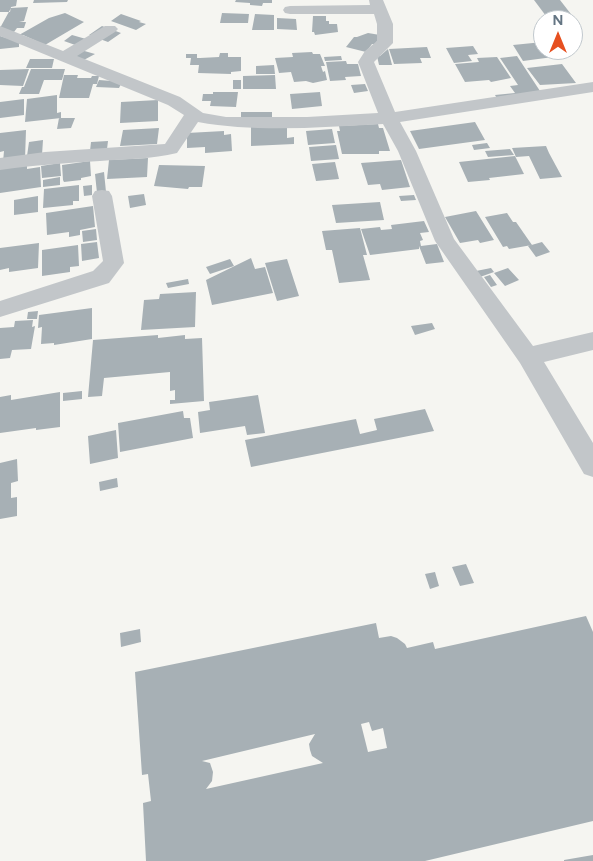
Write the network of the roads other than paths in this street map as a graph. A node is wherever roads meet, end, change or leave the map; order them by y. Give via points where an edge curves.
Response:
1 (378, 5) edge
2 (290, 10) dead end
3 (110, 29) dead end
4 (0, 31) edge
5 (64, 56) junction
6 (593, 87) edge
7 (198, 117) junction
8 (389, 118) junction
9 (0, 164) edge
10 (102, 196) dead end
11 (0, 309) edge
12 (593, 341) edge
13 (528, 356) junction
14 (593, 466) edge

1 - 2 street
1 - 8 street via 385,24 385,43 366,62
3 - 5 street
4 - 5 street
5 - 7 street via 174,102
6 - 8 street
7 - 8 street via 235,122
7 - 9 street via 190,119 171,149
8 - 13 street via 407,151 445,241
10 - 11 street via 114,263 101,277
12 - 13 street
13 - 14 street

